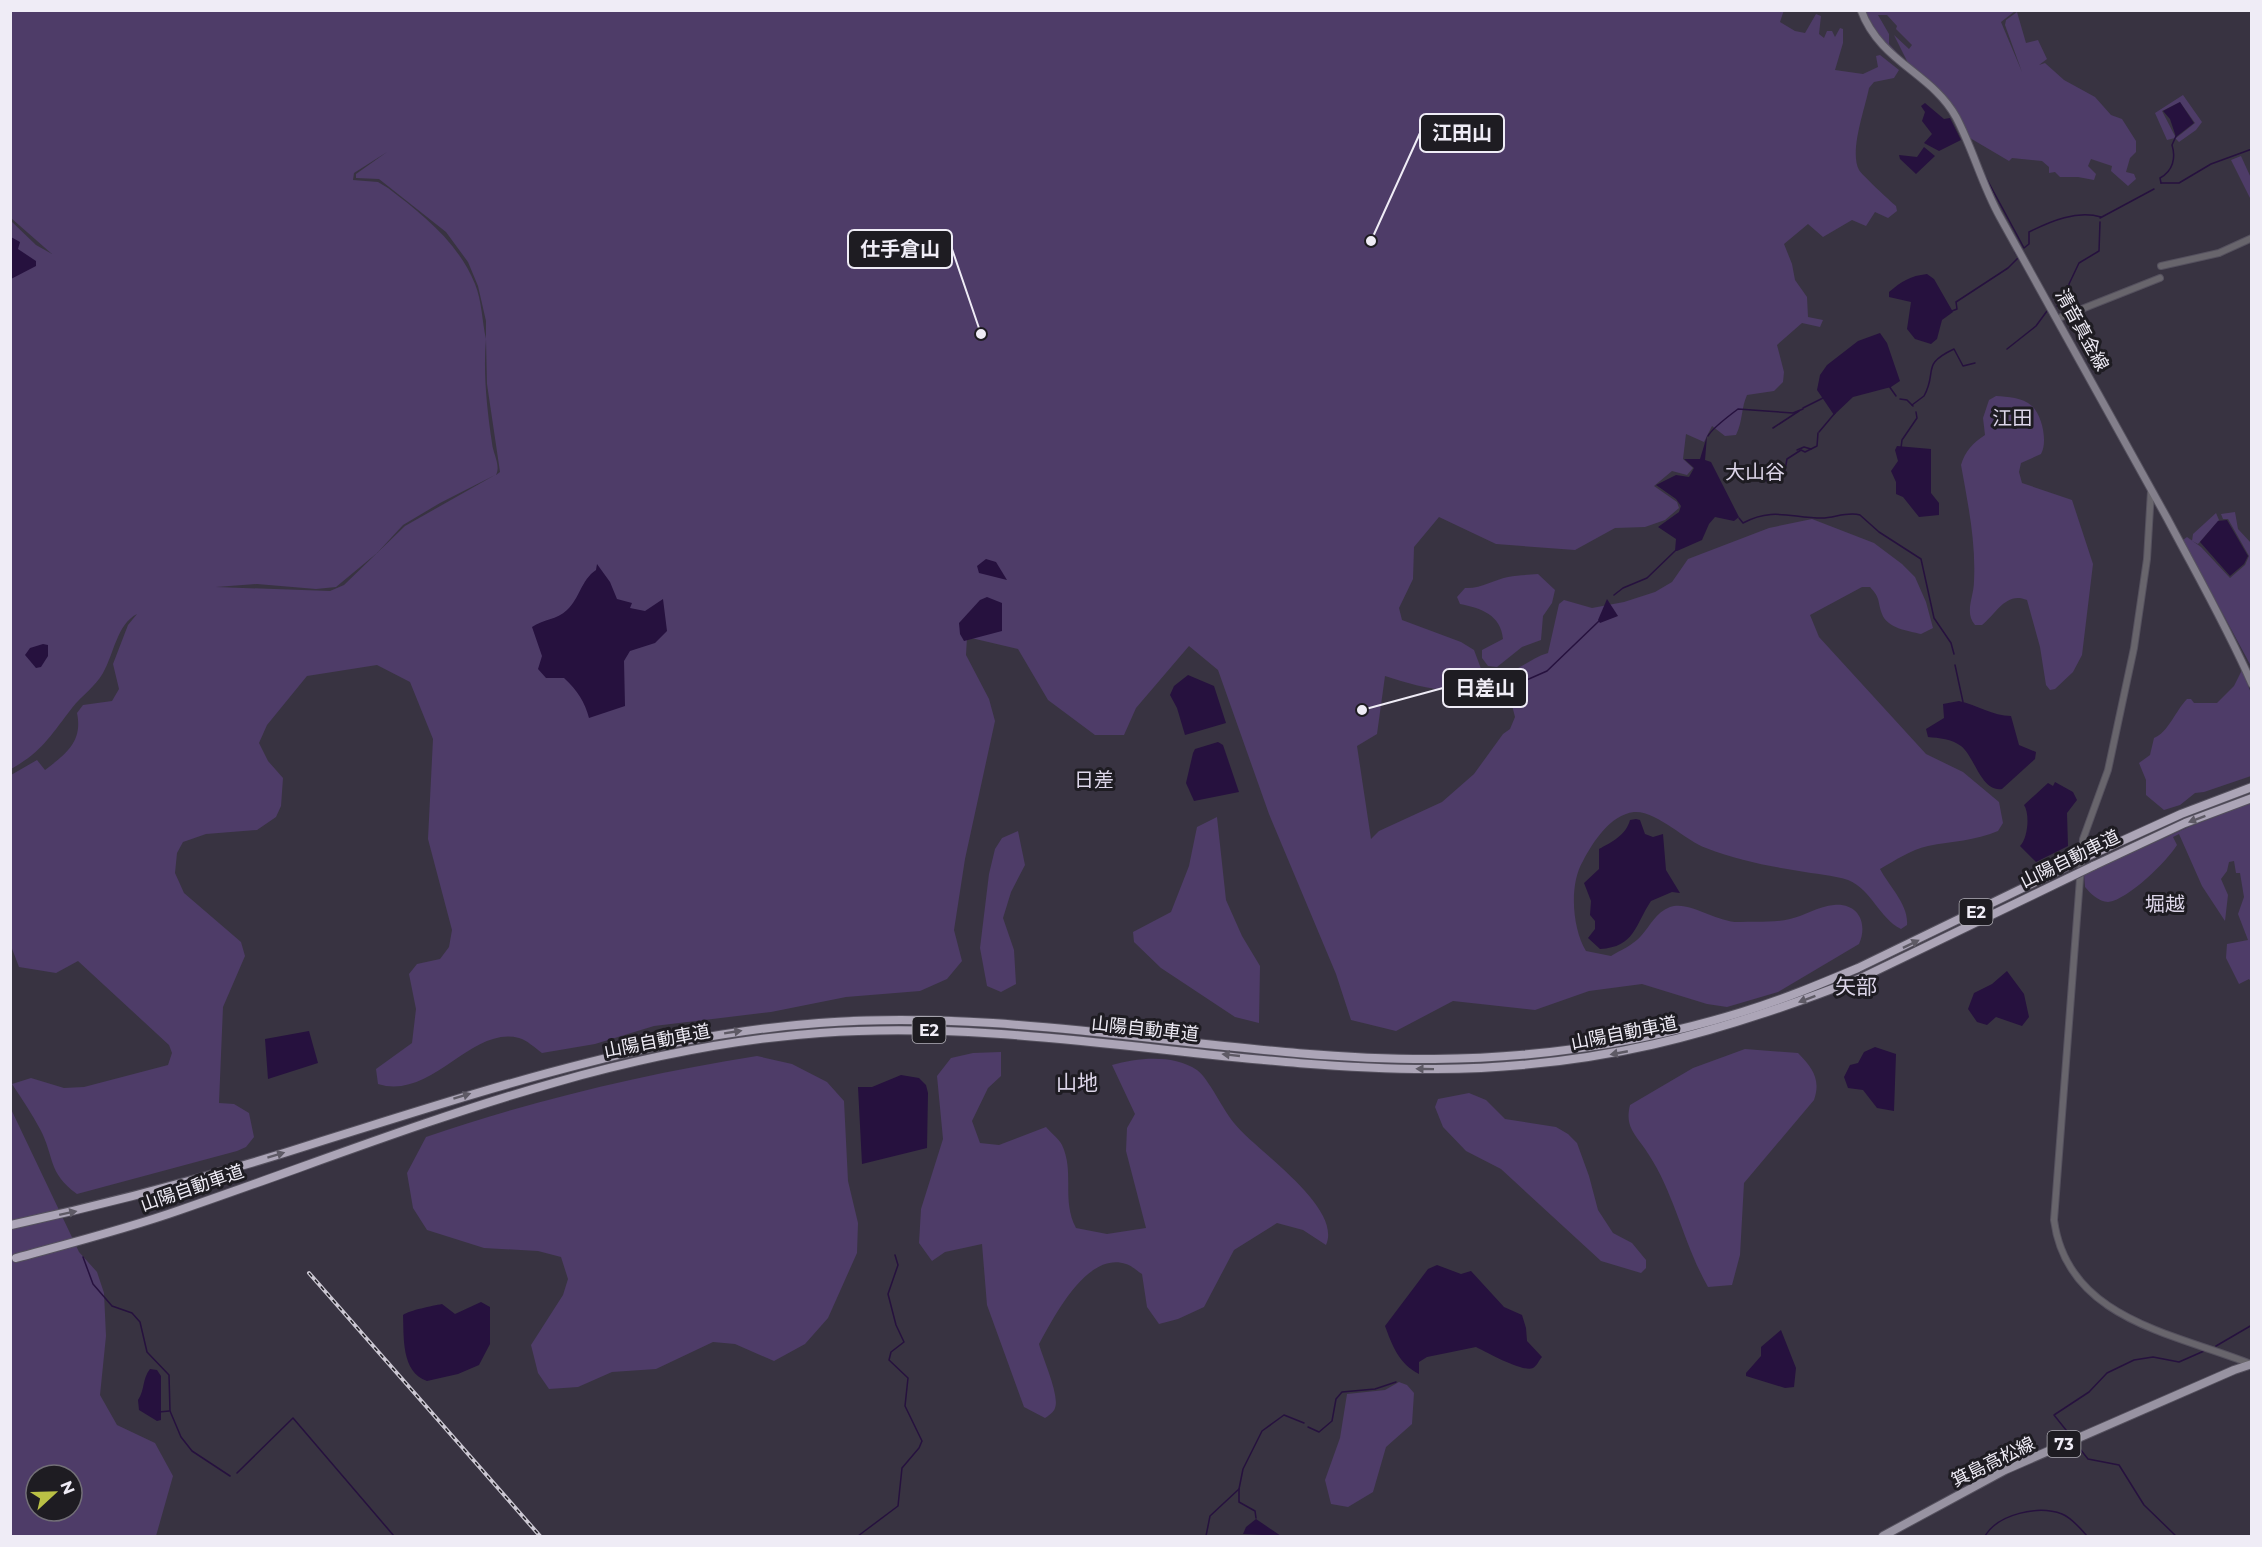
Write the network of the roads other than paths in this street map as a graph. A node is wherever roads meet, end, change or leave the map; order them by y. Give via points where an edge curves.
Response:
1 (1861, 10) edge
2 (2252, 238) edge
3 (2161, 266) dead end
4 (2160, 278) dead end
5 (2059, 318) junction
6 (2151, 490) junction
7 (2165, 516) junction
8 (2150, 518) junction
9 (2252, 684) edge
10 (2252, 787) edge
11 (2252, 798) edge
12 (11, 1225) edge
13 (16, 1258) dead end
14 (2251, 1364) edge
15 (1883, 1536) edge

1 - 5 main road, 清音真金線 via 1885,50 1932,88 1951,110 1991,200
2 - 3 street via 2219,253
4 - 5 street
5 - 6 main road, 清音真金線
6 - 7 main road, 清音真金線
6 - 8 street
7 - 8 street via 2156,512
7 - 9 main road, 清音真金線
8 - 14 street via 2134,648 2108,770 2083,839 2054,1220 2067,1263 2082,1285 2105,1305 2136,1321
12 -> 10 highway, 山陽自動車道 / E2, bridge via 191,1181 562,1067 744,1030 874,1020 963,1020 1369,1057 1492,1058 1585,1048 1675,1031 1746,1012 1858,968 2093,854
11 -> 13 highway, 山陽自動車道 / E2, bridge via 2185,823 1861,978 1748,1021 1678,1041 1586,1059 1494,1068 1367,1067 963,1030 819,1033 746,1041 613,1066 514,1093 180,1210
14 - 15 main road, 箕島高松線 / 73 via 2005,1470

